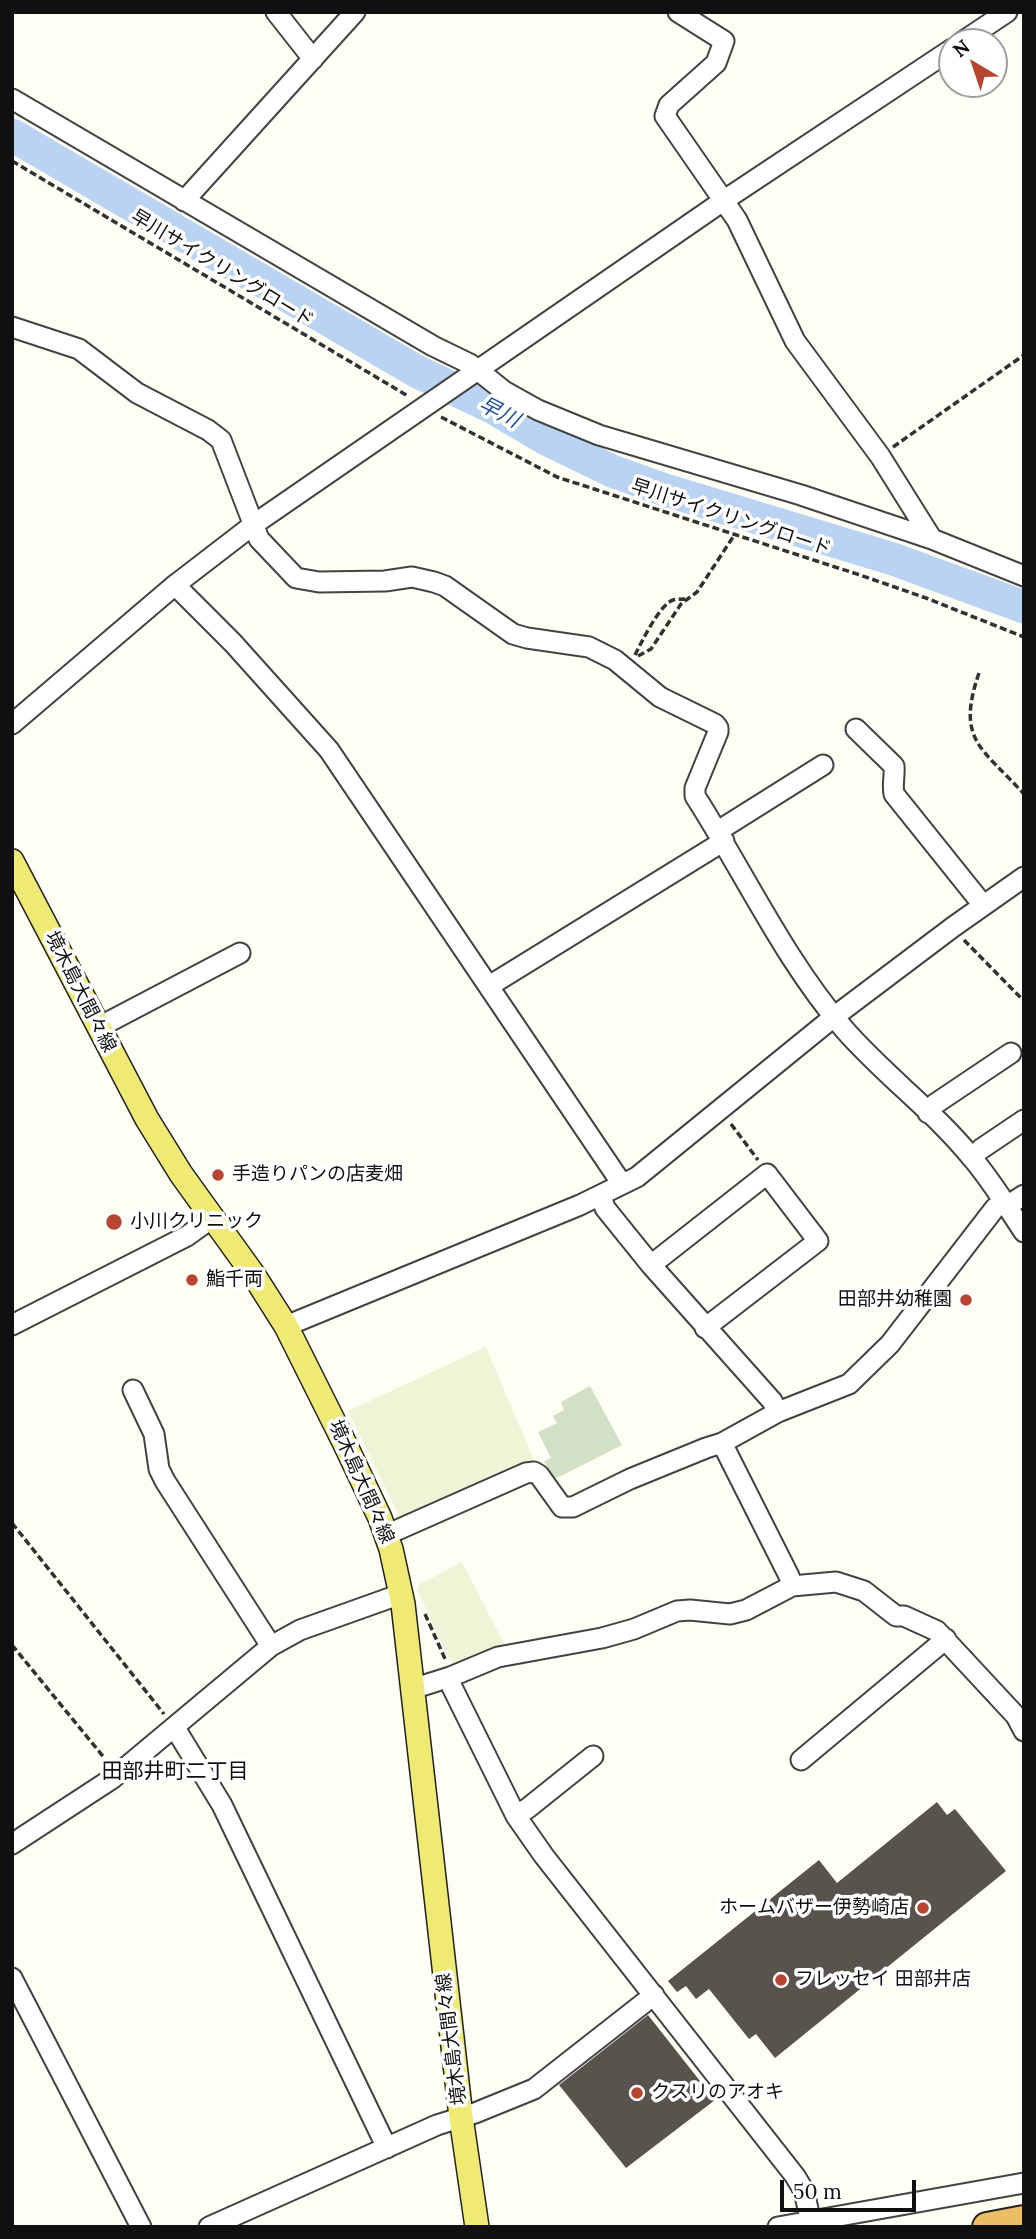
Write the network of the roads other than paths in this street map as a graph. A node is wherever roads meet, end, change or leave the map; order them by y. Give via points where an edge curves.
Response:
1 (276, 12) edge
2 (355, 12) edge
3 (678, 12) edge
4 (1007, 12) edge
5 (983, 28) edge
6 (938, 58) edge
7 (313, 59) junction
8 (12, 99) edge
9 (184, 201) junction
10 (723, 201) junction
11 (12, 327) edge
12 (475, 373) junction
13 (253, 525) junction
14 (932, 539) junction
15 (1024, 576) edge
16 (175, 585) junction
17 (12, 724) edge
18 (856, 729) dead end
19 (823, 765) dead end
20 (721, 836) junction
21 (12, 860) edge
22 (1024, 877) edge
23 (983, 905) junction
24 (240, 953) dead end
25 (489, 986) junction
26 (835, 1016) junction
27 (99, 1027) junction
28 (1011, 1052) dead end
29 (928, 1113) junction
30 (1024, 1121) edge
31 (972, 1157) junction
32 (622, 1184) junction
33 (1024, 1195) edge
34 (601, 1196) junction
35 (1005, 1204) junction
36 (212, 1217) junction
37 (1024, 1232) edge
38 (651, 1265) junction
39 (12, 1325) edge
40 (286, 1326) junction
41 (705, 1328) junction
42 (133, 1391) dead end
43 (778, 1412) junction
44 (722, 1443) junction
45 (387, 1535) junction
46 (792, 1586) junction
47 (401, 1594) junction
48 (946, 1639) junction
49 (271, 1646) junction
50 (451, 1672) junction
51 (412, 1689) junction
52 (1021, 1719) edge
53 (175, 1728) junction
54 (593, 1756) dead end
55 (801, 1760) dead end
56 (516, 1816) junction
57 (12, 1844) edge
58 (12, 1978) edge
59 (654, 1995) junction
60 (461, 2117) junction
61 (387, 2148) junction
62 (1024, 2183) edge
63 (1024, 2220) edge
64 (811, 2224) edge
65 (141, 2227) edge
66 (209, 2227) edge
67 (477, 2227) edge
68 (778, 2227) edge
69 (986, 2227) edge

1 - 7 street
2 - 7 street
3 - 10 street via 724,41 716,63 669,105 665,117
4 - 5 street
6 - 10 street
7 - 9 street
8 - 9 street
9 - 12 street via 470,364
10 - 12 street
10 - 14 street via 737,220 795,341 880,456
11 - 13 street via 79,349 136,393 221,440
12 - 13 street
12 - 14 street via 538,410 599,435
13 - 16 street
13 - 20 street via 259,539 296,578 319,582 412,577 435,582 513,634 589,647 615,660 660,697 715,724 718,732 694,792
14 - 15 street
16 - 17 street
16 - 25 street via 329,750
18 - 23 street via 894,766 894,794
19 - 20 street
20 - 25 street
20 - 26 street via 807,981
21 - 27 main road, 境木島大間々線
22 - 23 street
23 - 26 street
24 - 27 street
25 - 32 street
26 - 29 street
26 - 32 street via 637,1177
27 - 36 main road, 境木島大間々線 via 146,1119
28 - 29 street
29 - 31 street
30 - 31 street
31 - 35 street
32 - 34 street
33 - 35 street
34 - 38 street via 605,1208
34 - 40 street
35 - 37 street
35 - 43 street via 995,1208 863,1372 849,1384
36 - 39 street via 187,1236
36 - 40 main road, 境木島大間々線
38 - 41 street
38 - 41 street via 767,1174 818,1241
40 - 45 main road, 境木島大間々線
41 - 43 street
42 - 49 street via 154,1434 159,1469
43 - 44 street
44 - 45 street via 567,1508 556,1502 544,1480 526,1472
44 - 46 street
45 - 47 main road, 境木島大間々線
46 - 48 street via 848,1584 896,1616 937,1631
46 - 50 street via 737,1613 677,1611 602,1638 498,1657
47 - 49 street via 300,1630
47 - 51 main road, 境木島大間々線
48 - 52 street
48 - 55 street
49 - 53 street
50 - 51 street
50 - 56 street via 452,1686
51 - 60 main road, 境木島大間々線
53 - 57 street via 113,1778
53 - 61 street via 222,1805
54 - 56 street
56 - 59 street
58 - 65 street
59 - 60 street via 534,2090
59 - 64 street via 796,2176
60 - 61 street
60 - 67 main road, 境木島大間々線
61 - 66 street
62 - 64 street
63 - 69 highway
64 - 68 street

